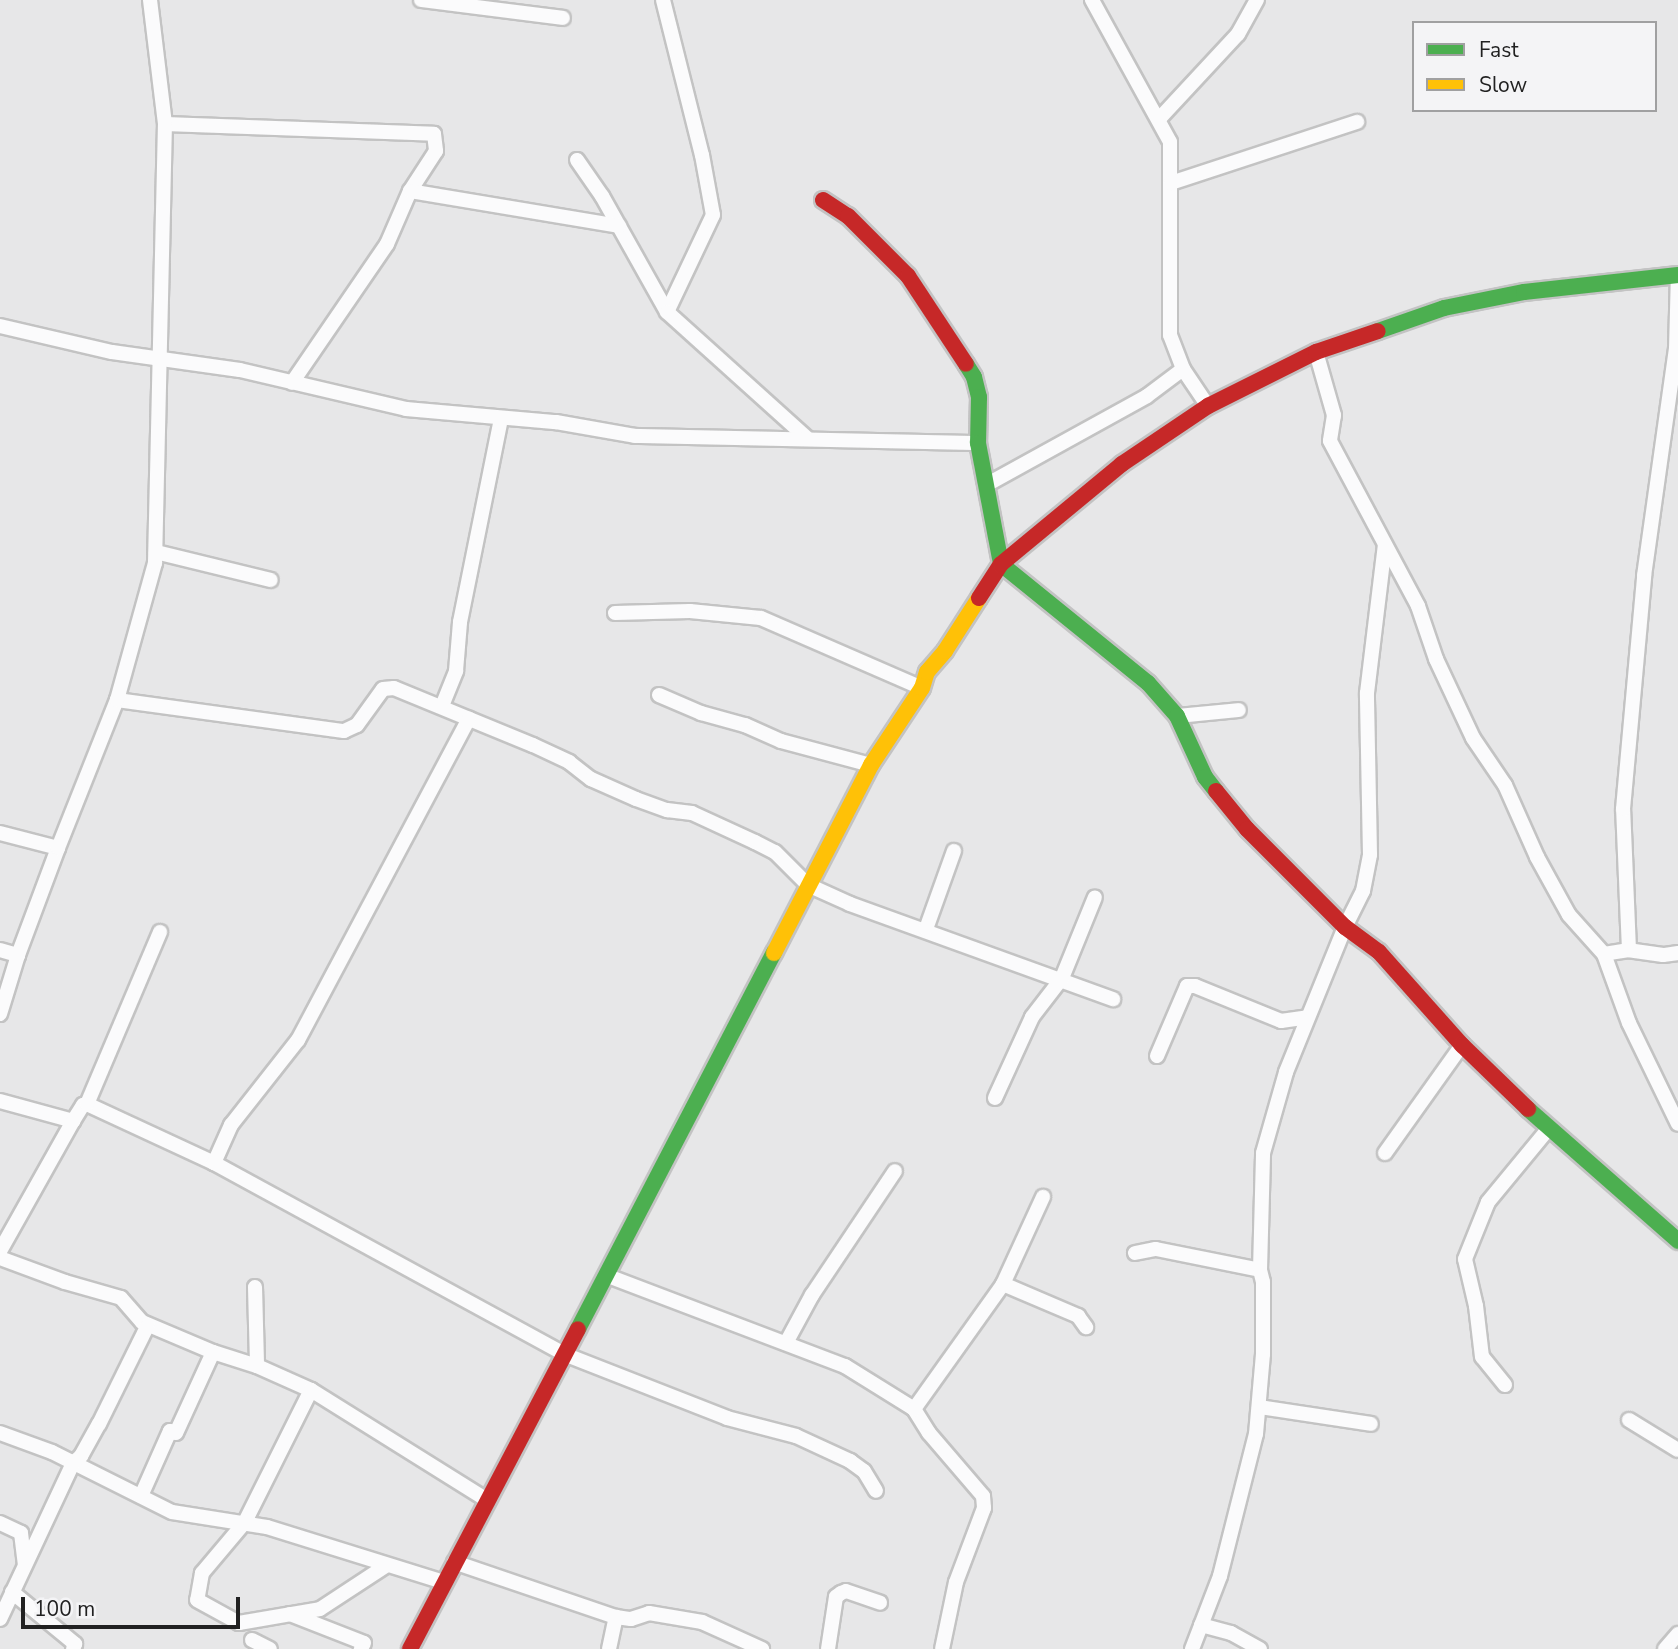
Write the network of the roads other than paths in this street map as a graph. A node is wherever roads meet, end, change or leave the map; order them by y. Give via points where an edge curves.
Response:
1 (150, 0) edge
2 (421, 0) edge
3 (663, 0) edge
4 (1091, 0) edge
5 (1257, 0) edge
6 (563, 18) dead end
7 (1159, 119) junction
8 (1357, 122) dead end
9 (165, 124) junction
10 (577, 159) dead end
11 (1171, 183) junction
12 (410, 191) junction
13 (822, 200) dead end
14 (619, 226) junction
15 (1678, 275) edge
16 (667, 312) junction
17 (0, 326) edge
18 (1316, 352) junction
19 (160, 358) junction
20 (1183, 369) junction
21 (292, 383) junction
22 (1208, 406) junction
23 (501, 418) junction
24 (807, 439) junction
25 (978, 443) junction
26 (986, 485) junction
27 (1385, 545) junction
28 (156, 552) junction
29 (1001, 564) junction
30 (271, 580) dead end
31 (615, 612) dead end
32 (922, 688) junction
33 (659, 695) dead end
34 (117, 700) junction
35 (442, 706) junction
36 (1239, 710) dead end
37 (1177, 716) junction
38 (469, 719) junction
39 (872, 765) junction
40 (0, 833) edge
41 (58, 848) junction
42 (954, 851) dead end
43 (808, 886) junction
44 (1094, 897) dead end
45 (1345, 927) junction
46 (926, 929) junction
47 (160, 932) dead end
48 (0, 950) edge
49 (1629, 950) junction
50 (1678, 953) edge
51 (1604, 954) junction
52 (18, 955) junction
53 (1062, 978) junction
54 (1113, 999) dead end
55 (0, 1014) edge
56 (1308, 1017) junction
57 (1462, 1045) junction
58 (1157, 1056) dead end
59 (995, 1098) dead end
60 (0, 1101) edge
61 (87, 1104) junction
62 (73, 1121) junction
63 (1678, 1124) edge
64 (1549, 1128) junction
65 (1385, 1153) dead end
66 (214, 1163) junction
67 (895, 1171) dead end
68 (1044, 1197) dead end
69 (1678, 1241) edge
70 (0, 1251) edge
71 (1135, 1253) dead end
72 (0, 1258) edge
73 (1260, 1270) junction
74 (608, 1276) junction
75 (1003, 1284) junction
76 (255, 1287) dead end
77 (148, 1325) junction
78 (1086, 1327) dead end
79 (786, 1343) junction
80 (213, 1352) junction
81 (564, 1354) junction
82 (257, 1366) junction
83 (1505, 1385) dead end
84 (310, 1390) junction
85 (1259, 1407) junction
86 (914, 1409) junction
87 (1629, 1420) dead end
88 (1371, 1424) dead end
89 (0, 1433) edge
90 (1678, 1450) edge
91 (73, 1463) junction
92 (876, 1491) dead end
93 (141, 1496) junction
94 (487, 1500) junction
95 (245, 1522) junction
96 (0, 1523) edge
97 (454, 1562) junction
98 (25, 1565) junction
99 (387, 1565) junction
100 (444, 1582) junction
101 (12, 1592) junction
102 (880, 1603) dead end
103 (289, 1614) junction
104 (616, 1617) junction
105 (0, 1619) edge
106 (1201, 1625) junction
107 (1678, 1634) edge
108 (252, 1640) dead end
109 (73, 1649) edge
110 (270, 1649) edge
111 (361, 1649) edge
112 (410, 1649) edge
113 (609, 1649) edge
114 (762, 1649) edge
115 (828, 1649) edge
116 (942, 1649) edge
117 (1192, 1649) edge
118 (1260, 1649) edge
119 (1665, 1649) edge

1 - 9 street
2 - 6 street
3 - 16 street via 713,215
4 - 7 street
5 - 7 street via 1238,34
7 - 11 street via 1170,142
8 - 11 street
9 - 12 street via 434,134 436,151
9 - 19 street
10 - 14 street
11 - 20 street via 1170,335
12 - 14 street
12 - 21 street via 375,264
13 - 25 street via 848,216 908,276 974,377 979,397
14 - 16 street
15 - 18 street via 1524,292 1444,308
15 - 49 street via 1676,349 1644,576 1623,809
16 - 24 street
17 - 19 street via 112,352
18 - 22 street
18 - 27 street via 1334,415 1331,441
19 - 21 street
19 - 28 street
20 - 22 street
20 - 26 street via 1147,396
21 - 23 street via 406,409
22 - 29 street via 1122,464
23 - 24 street via 635,436
23 - 35 street via 462,611 458,661
24 - 25 street
25 - 26 street
26 - 29 street
27 - 45 street via 1367,693 1370,855 1363,891
27 - 51 street via 1418,606 1436,659 1473,738 1505,785 1569,915
28 - 30 street
28 - 34 street
29 - 32 street via 927,672
29 - 37 street via 1148,683
31 - 32 street via 690,611 761,618
32 - 39 street
33 - 39 street via 781,741
34 - 35 street via 344,731 356,725 383,689 394,688
34 - 41 street
35 - 38 street
36 - 37 street
37 - 45 street via 1205,777 1247,828
38 - 43 street via 569,762 591,779 636,799 692,813 755,842 775,852
38 - 66 street via 298,1040 231,1125
39 - 43 street
40 - 41 street
41 - 52 street
42 - 46 street
43 - 46 street
43 - 74 street
44 - 53 street
45 - 56 street
45 - 57 street via 1379,951
46 - 53 street
47 - 61 street
48 - 52 street
49 - 50 street
49 - 51 street
51 - 63 street via 1629,1023
52 - 55 street
53 - 54 street
53 - 59 street via 1032,1017
56 - 58 street via 1281,1021 1187,986
56 - 73 street via 1286,1072 1263,1153
57 - 64 street
57 - 65 street
60 - 62 street
61 - 62 street
61 - 66 street
62 - 70 street
64 - 69 street
64 - 83 street via 1488,1202 1465,1259 1482,1357
66 - 81 street
67 - 79 street via 812,1295
68 - 75 street
71 - 73 street via 1156,1249
72 - 77 street via 121,1298
73 - 85 street via 1263,1354
74 - 79 street
74 - 81 street
75 - 78 street via 1078,1316
75 - 86 street
76 - 82 street
77 - 80 street
77 - 91 street via 99,1424
79 - 86 street via 845,1366
80 - 82 street
80 - 93 street
81 - 92 street via 727,1418 796,1436 864,1471
81 - 94 street
82 - 84 street
84 - 94 street
84 - 95 street
85 - 88 street
85 - 106 street via 1220,1576
86 - 116 street via 983,1496 984,1508 956,1582
87 - 90 street
89 - 91 street
91 - 93 street
91 - 98 street
93 - 95 street via 172,1512
94 - 97 street
95 - 99 street
95 - 103 street via 202,1573 197,1600 239,1623
96 - 98 street via 21,1533
97 - 100 street
97 - 104 street
98 - 101 street
99 - 100 street
99 - 103 street via 320,1609
100 - 112 street
101 - 105 street
101 - 109 street via 75,1644
102 - 115 street via 846,1591 836,1597
103 - 111 street via 364,1643
104 - 113 street
104 - 114 street via 631,1619 649,1612 678,1617 722,1629
106 - 117 street
106 - 118 street via 1231,1633
107 - 119 street
108 - 110 street

